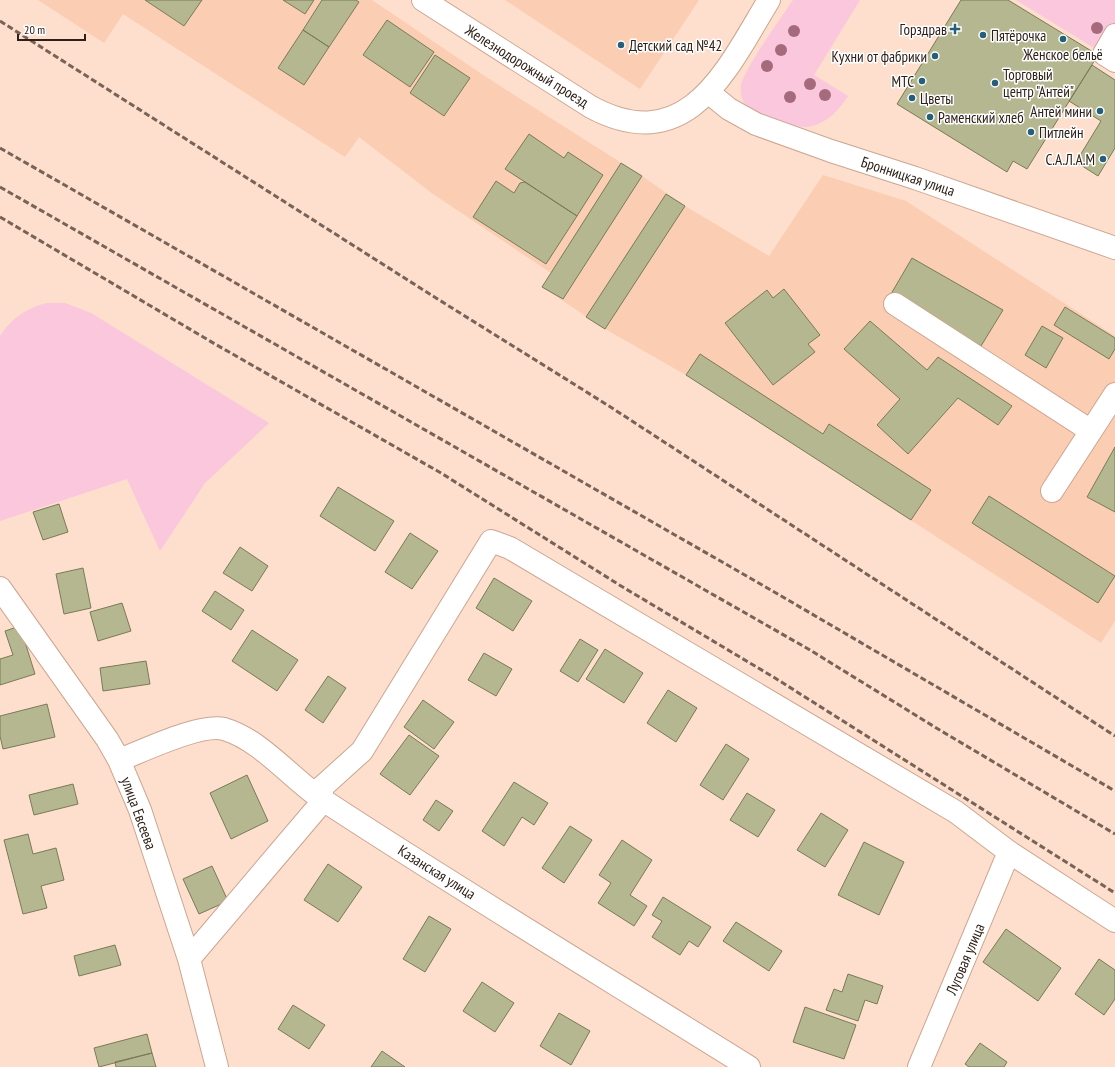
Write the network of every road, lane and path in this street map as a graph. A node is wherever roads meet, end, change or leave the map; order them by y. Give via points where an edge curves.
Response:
1 (422, 0) edge
2 (769, 0) edge
3 (1115, 36) edge
4 (1115, 60) edge
5 (708, 92) junction
6 (1115, 248) edge
7 (895, 304) dead end
8 (1115, 394) edge
9 (1091, 431) junction
10 (1052, 491) dead end
11 (0, 588) edge
12 (119, 760) junction
13 (323, 801) junction
14 (1009, 852) junction
15 (1115, 921) edge
16 (189, 959) junction
17 (217, 1067) edge
18 (749, 1067) edge
19 (919, 1067) edge

1 - 5 street, Железнодорожный проезд via 591,107 611,116 636,121 659,121 687,111
2 - 5 street, Железнодорожный проезд via 726,70
3 - 4 street via 1104,54
5 - 6 street, Бронницкая улица via 729,109 756,124
7 - 9 street
8 - 9 street
9 - 10 street
11 - 12 street, улица Евсеева via 107,739
12 - 13 street, Казанская улица via 195,731 217,728 233,732 252,744
12 - 16 street, улица Евсеева via 140,810
13 - 14 street via 321,788 362,751 490,541 510,548 932,797
13 - 16 street
13 - 18 street, Казанская улица
14 - 15 street
14 - 19 street, Луговая улица
16 - 17 street, улица Евсеева

